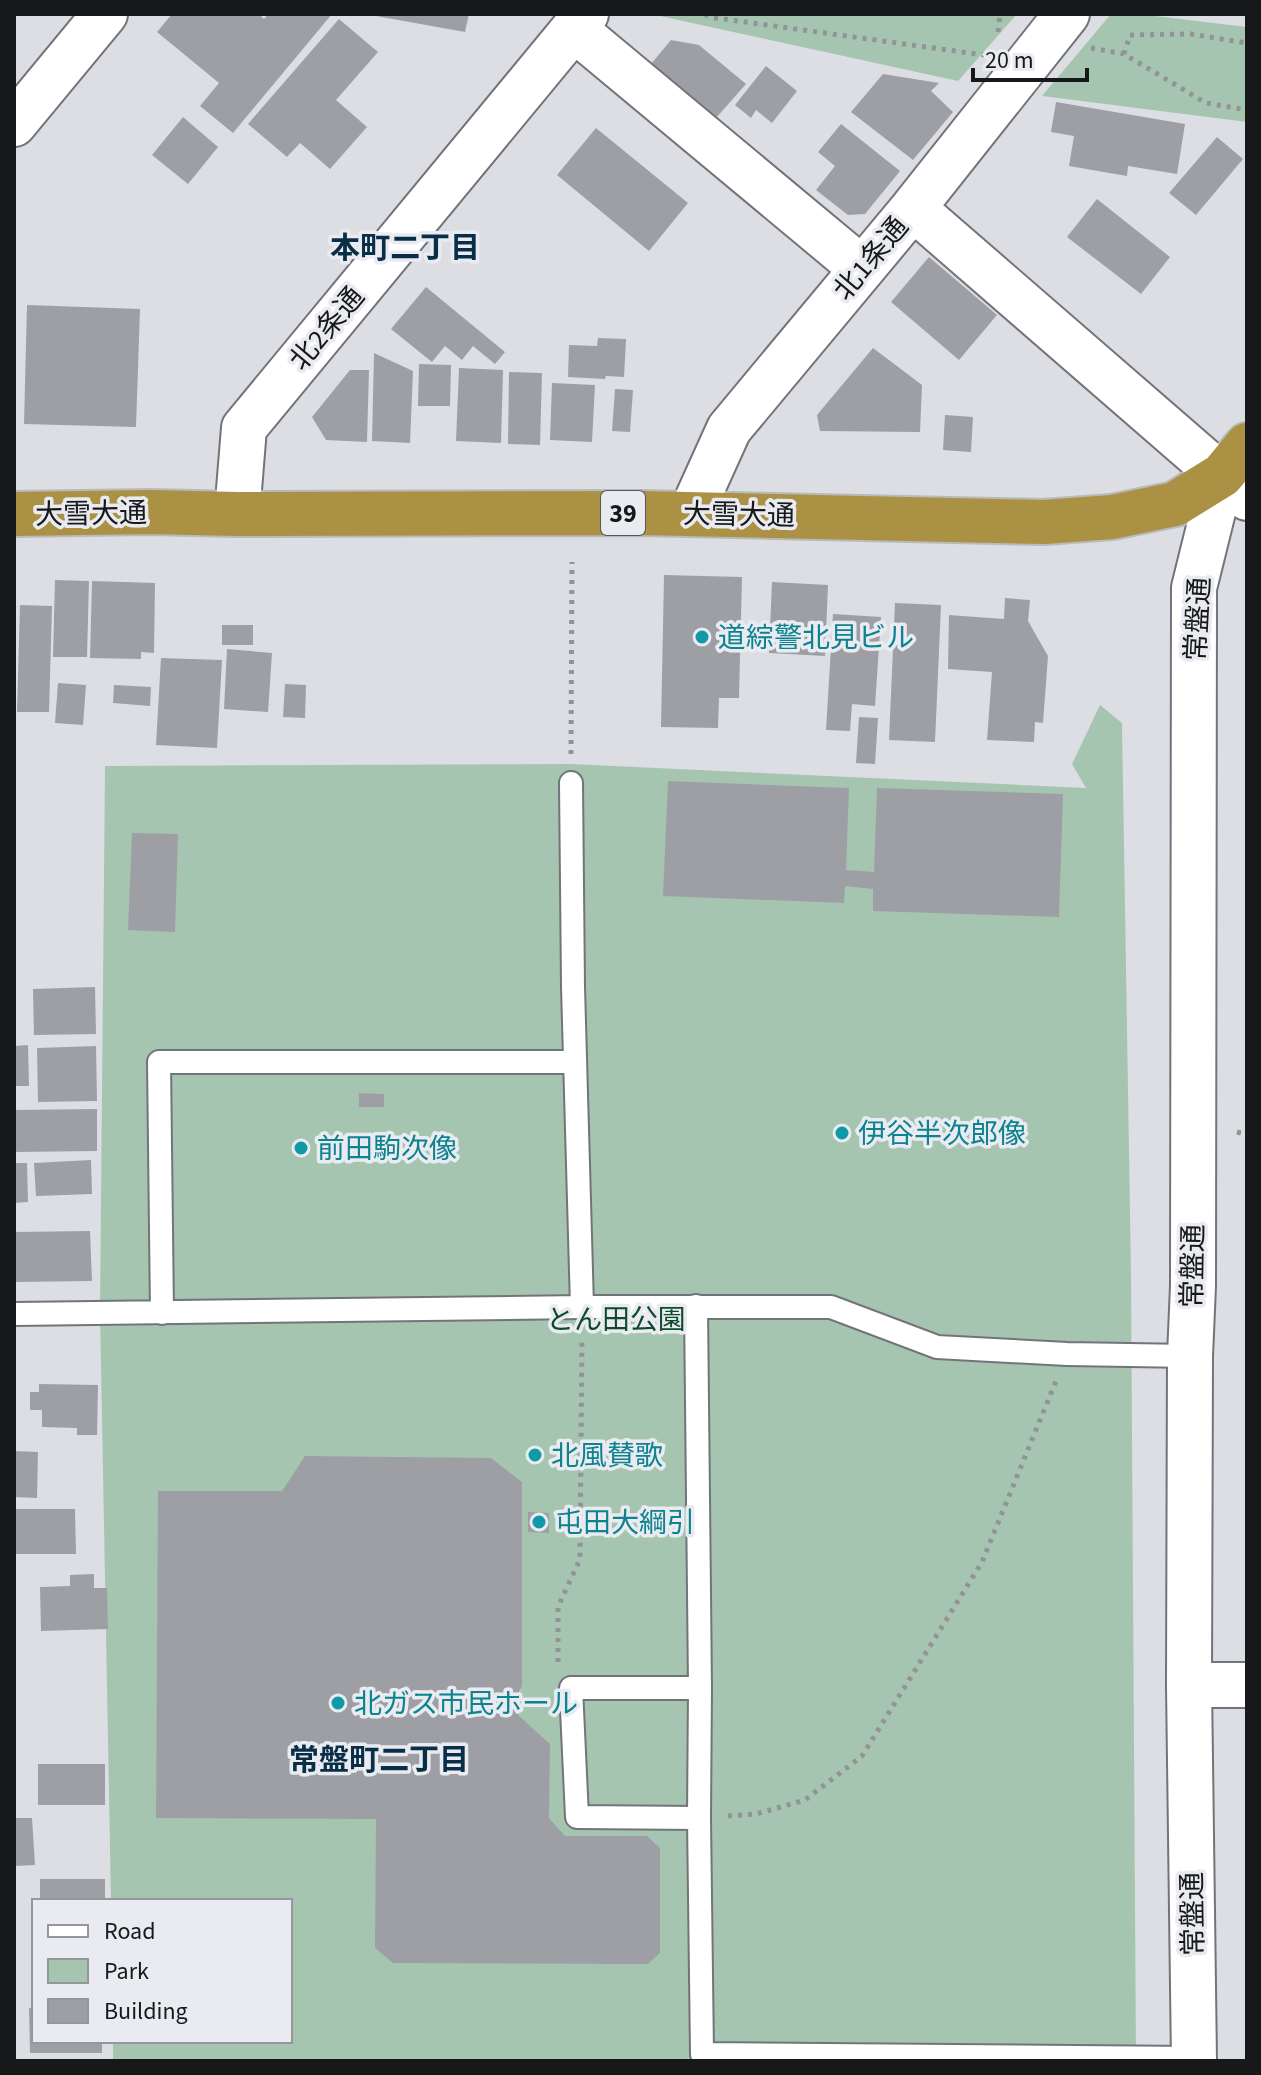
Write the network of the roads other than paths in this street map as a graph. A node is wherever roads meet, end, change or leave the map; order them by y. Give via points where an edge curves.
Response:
1 (105, 14) edge
2 (1067, 14) edge
3 (580, 21) edge
4 (14, 124) edge
5 (913, 208) junction
6 (861, 268) junction
7 (1239, 473) edge
8 (691, 513) junction
9 (14, 514) edge
10 (237, 514) junction
11 (571, 783) road end
12 (575, 1062) junction
13 (696, 1306) junction
14 (582, 1307) junction
15 (162, 1313) junction
16 (14, 1314) edge
17 (1190, 1356) junction
18 (1189, 1685) junction
19 (1247, 1685) edge
20 (700, 1688) junction
21 (699, 1818) junction
22 (1194, 2060) edge

1 - 4 street
2 - 5 street, 北1条通
3 - 6 street
3 - 10 street, 北2条通 via 244,428
5 - 6 street, 北1条通
5 - 7 street
6 - 8 street, 北1条通 via 729,429
7 - 8 highway, 大雪大通 / 39 via 1175,504 1099,518 1044,522
7 - 17 street, 常盤通 via 1194,588
8 - 10 highway, 大雪大通 / 39
9 - 10 highway, 大雪大通 / 39
11 - 12 lane
12 - 14 lane
12 - 15 lane via 159,1062
13 - 14 lane
13 - 17 lane via 831,1307 937,1347
13 - 20 lane
14 - 15 lane
15 - 16 lane
17 - 18 street, 常盤通
18 - 19 street
18 - 22 street, 常盤通
20 - 21 lane
20 - 21 lane via 571,1688 577,1817
21 - 22 lane via 702,2054

